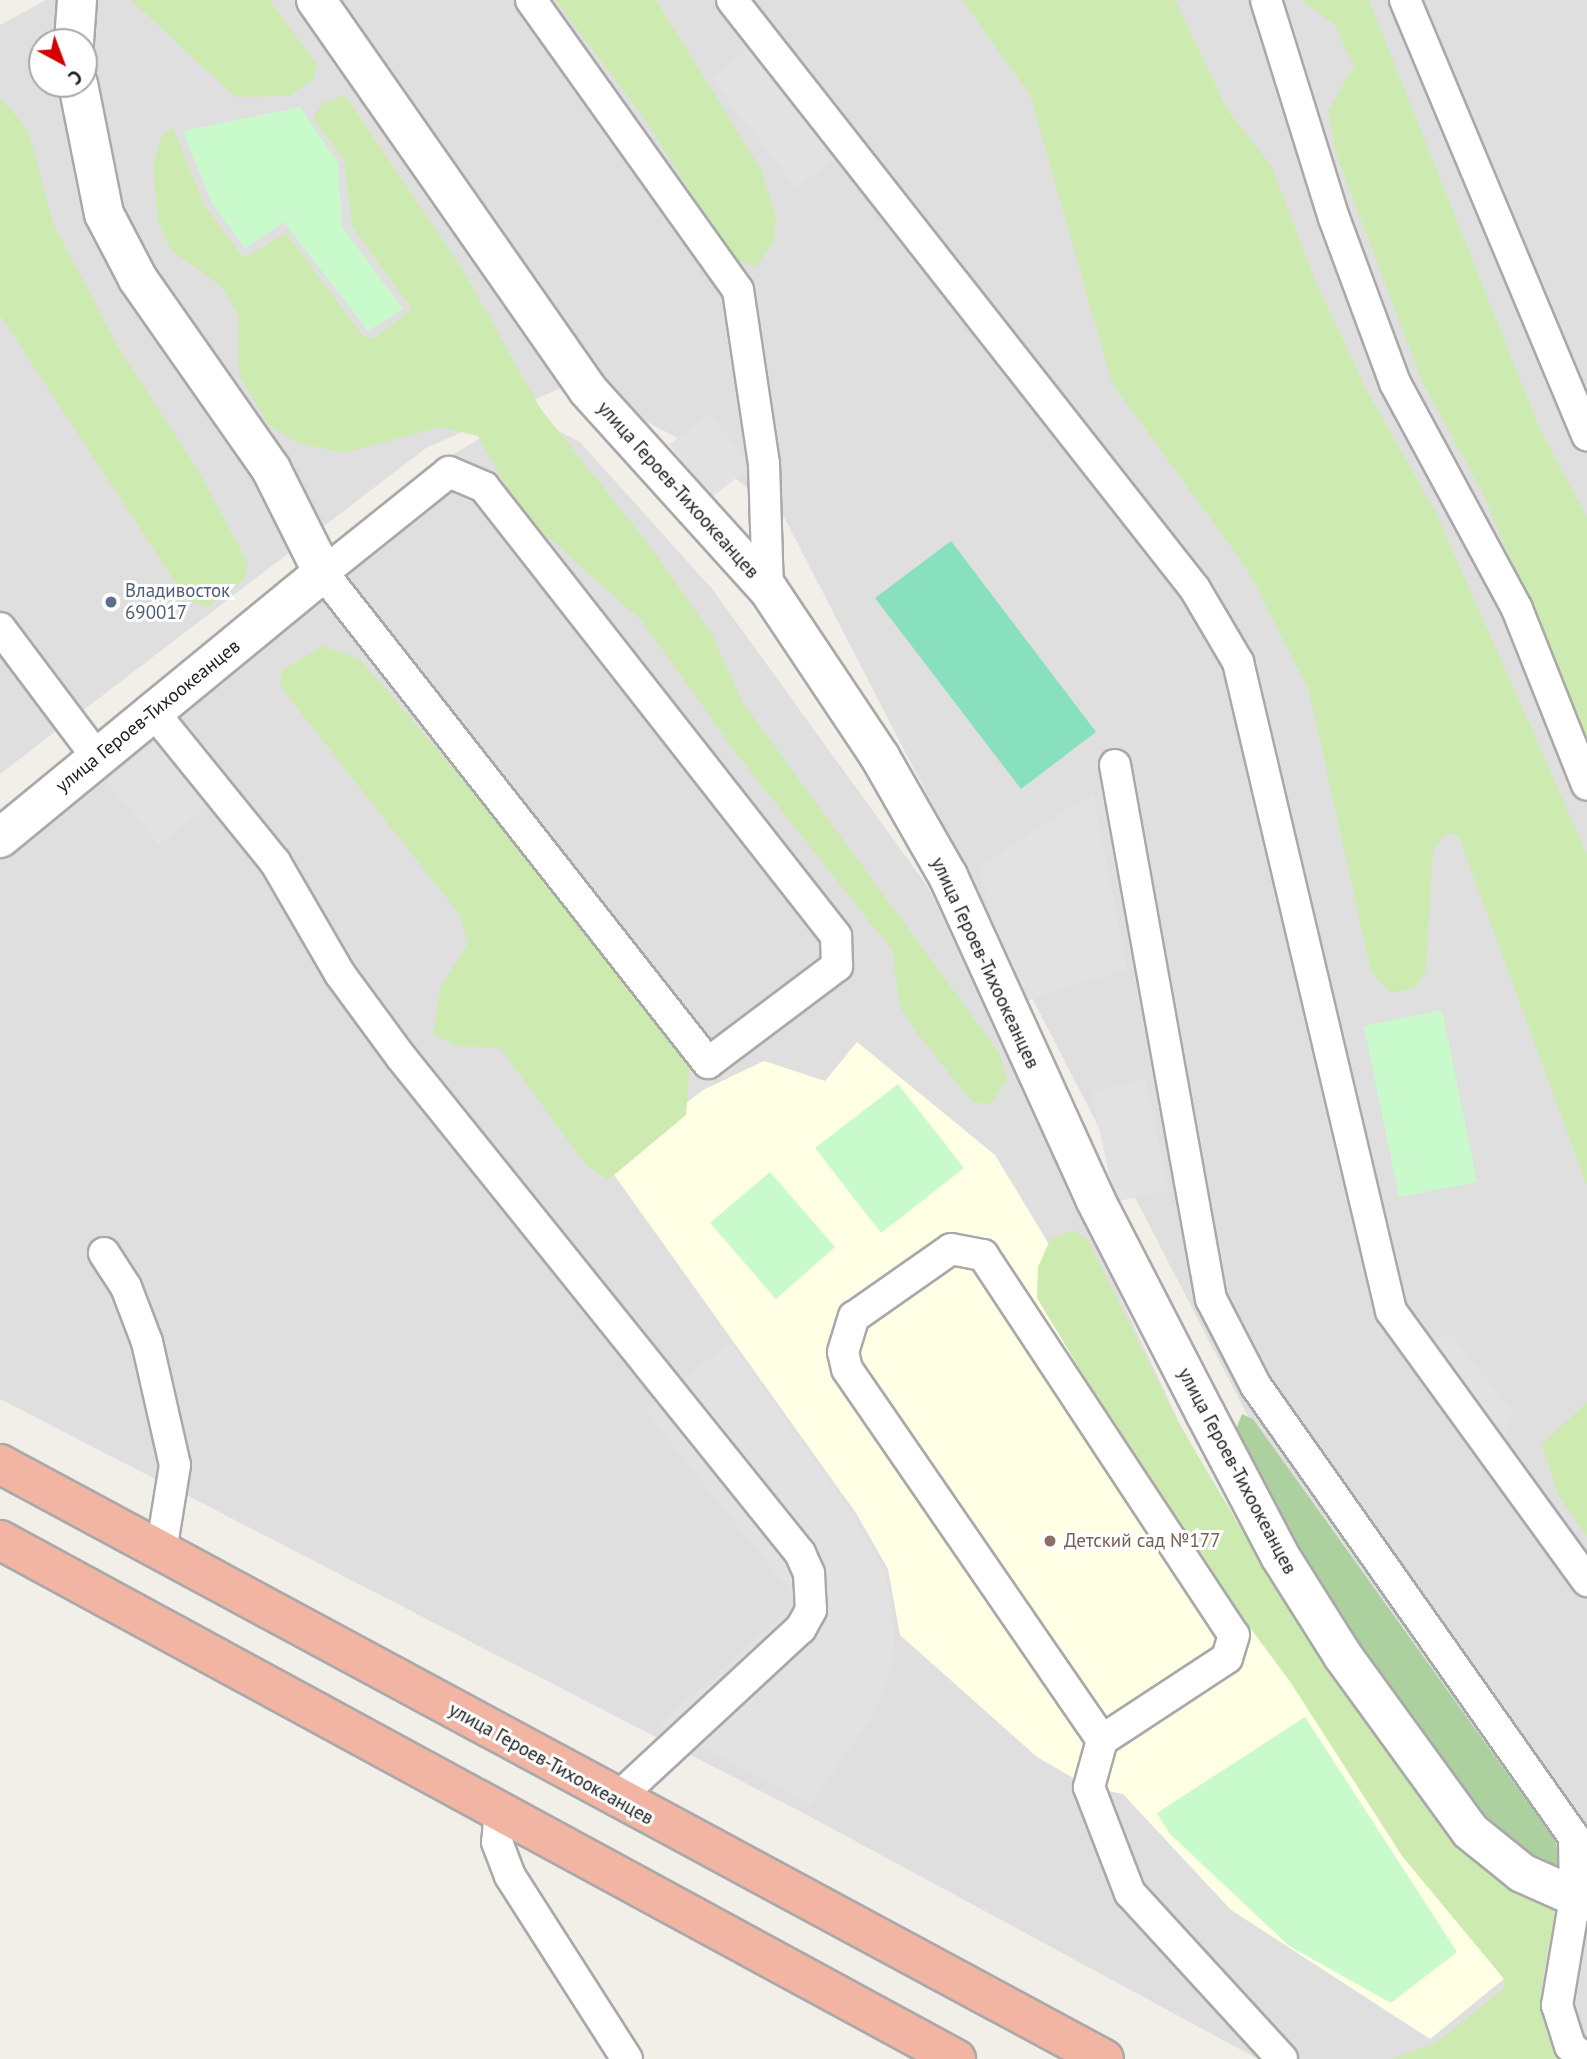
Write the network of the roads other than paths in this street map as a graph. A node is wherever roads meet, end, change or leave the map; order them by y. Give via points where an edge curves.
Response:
1 (77, 0) edge
2 (316, 0) edge
3 (531, 0) edge
4 (732, 0) edge
5 (1266, 0) edge
6 (1405, 0) edge
7 (75, 28) edge
8 (81, 98) edge
9 (1587, 435) edge
10 (323, 573) junction
11 (768, 589) junction
12 (0, 628) edge
13 (151, 709) junction
14 (97, 758) junction
15 (1115, 765) dead end
16 (1587, 785) edge
17 (0, 838) edge
18 (104, 1253) dead end
19 (0, 1464) edge
20 (0, 1540) edge
21 (161, 1551) junction
22 (1587, 1581) edge
23 (1102, 1740) junction
24 (615, 1800) junction
25 (499, 1810) junction
26 (1581, 1900) edge
27 (627, 2059) edge
28 (956, 2059) edge
29 (1104, 2059) edge
30 (1282, 2059) edge
31 (1585, 2059) edge

1 - 7 street
2 - 11 street, улица Героев-Тихоокеанцев via 588,390
3 - 11 lane via 738,290 764,464
4 - 22 lane via 1195,589 1238,662 1391,1311
5 - 16 lane via 1334,218 1395,383 1517,609
6 - 9 lane
8 - 10 street via 104,214 138,279 271,469
10 - 10 lane via 708,1063 837,966 836,936 472,477 449,472
10 - 13 street, улица Героев-Тихоокеанцев
11 - 26 street, улица Героев-Тихоокеанцев via 880,757 948,876 1094,1199 1280,1556 1421,1771 1470,1831 1522,1873
12 - 14 lane
13 - 14 street, улица Героев-Тихоокеанцев
13 - 24 lane via 275,862 340,974 401,1057 800,1553 809,1573 811,1609 801,1628
14 - 17 street, улица Героев-Тихоокеанцев
15 - 26 lane via 1211,1299 1256,1386 1574,1837
18 - 21 lane via 126,1287 146,1342 175,1465
19 - 21 highway, улица Героев-Тихоокеанцев
20 - 25 highway
21 - 24 highway, улица Героев-Тихоокеанцев
23 - 23 lane via 1227,1658 1234,1635 983,1255 951,1249 854,1317 844,1352 848,1369
23 - 30 lane via 1089,1787 1130,1893
24 - 29 highway, улица Героев-Тихоокеанцев
25 - 27 lane via 497,1842 510,1876
25 - 28 highway
26 - 31 lane via 1556,2005 1570,2046

